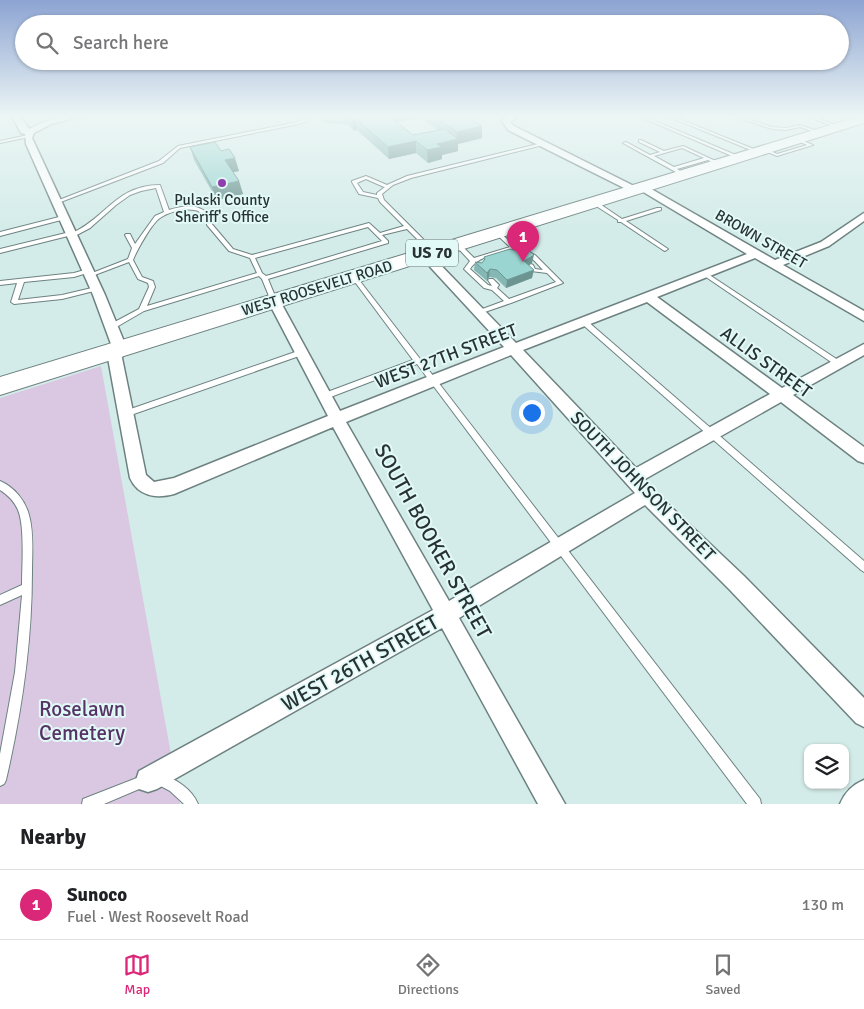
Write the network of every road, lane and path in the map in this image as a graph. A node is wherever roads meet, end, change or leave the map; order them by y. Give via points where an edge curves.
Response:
1 (37, 154) edge
2 (171, 154) edge
3 (504, 154) edge
4 (563, 154) edge
5 (645, 154) edge
6 (659, 154) edge
7 (696, 154) edge
8 (730, 154) edge
9 (754, 154) edge
10 (650, 156) junction
11 (741, 158) junction
12 (713, 161) junction
13 (679, 172) junction
14 (386, 186) junction
15 (639, 189) junction
16 (381, 198) junction
17 (56, 202) junction
18 (595, 203) junction
19 (658, 209) dead end
20 (167, 212) junction
21 (204, 213) dead end
22 (864, 216) edge
23 (63, 218) junction
24 (620, 221) junction
25 (209, 224) dead end
26 (408, 227) junction
27 (497, 232) junction
28 (0, 234) edge
29 (71, 235) junction
30 (128, 235) dead end
31 (378, 235) junction
32 (458, 245) junction
33 (134, 248) junction
34 (665, 250) dead end
35 (0, 251) edge
36 (515, 253) junction
37 (429, 254) junction
38 (756, 254) junction
39 (252, 257) junction
40 (130, 260) junction
41 (472, 261) junction
42 (776, 264) junction
43 (477, 266) edge
44 (530, 268) edge
45 (545, 272) junction
46 (89, 273) junction
47 (705, 274) junction
48 (262, 276) junction
49 (354, 276) junction
50 (491, 280) dead end
51 (21, 281) junction
52 (0, 284) edge
53 (494, 288) junction
54 (96, 289) junction
55 (647, 296) junction
56 (274, 301) junction
57 (509, 302) junction
58 (142, 310) junction
59 (479, 312) junction
60 (864, 316) edge
61 (584, 322) junction
62 (111, 327) junction
63 (512, 349) junction
64 (864, 349) edge
65 (117, 350) junction
66 (300, 353) junction
67 (418, 361) junction
68 (839, 364) junction
69 (432, 380) junction
70 (0, 386) edge
71 (780, 395) junction
72 (325, 396) junction
73 (125, 414) junction
74 (338, 418) junction
75 (711, 434) junction
76 (864, 456) edge
77 (634, 477) junction
78 (0, 485) edge
79 (647, 495) junction
80 (560, 547) junction
81 (864, 567) edge
82 (27, 588) junction
83 (0, 600) edge
84 (446, 614) junction
85 (864, 715) edge
86 (0, 780) edge
87 (148, 780) junction
88 (864, 793) edge
89 (88, 804) edge
90 (192, 804) edge
91 (552, 804) edge
92 (755, 804) edge
93 (853, 804) edge

1 - 17 street
2 - 17 lane via 161,162
3 - 14 lane via 409,177
4 - 15 street, BROWN STREET
5 - 10 lane
6 - 10 lane
7 - 12 lane
8 - 11 lane
9 - 11 main road, WEST ROOSEVELT ROAD / US 70
10 - 13 lane
11 - 12 main road, WEST ROOSEVELT ROAD / US 70
12 - 13 main road, WEST ROOSEVELT ROAD / US 70
13 - 15 main road, WEST ROOSEVELT ROAD / US 70
14 - 16 lane
14 - 16 lane via 366,176 354,182 361,193
15 - 18 main road, WEST ROOSEVELT ROAD / US 70
15 - 38 street, BROWN STREET
16 - 26 lane
17 - 23 street
18 - 24 lane
18 - 27 main road, WEST ROOSEVELT ROAD / US 70
19 - 24 lane
20 - 21 lane via 195,208
20 - 29 lane via 158,186 138,190 126,195 86,230
20 - 33 lane via 157,217
22 - 42 street via 825,244
23 - 28 lane
23 - 29 street
24 - 34 lane
25 - 39 lane via 231,250
26 - 31 lane
26 - 37 lane
27 - 32 main road, WEST ROOSEVELT ROAD / US 70
27 - 36 lane
29 - 35 lane
29 - 46 street
30 - 33 lane
31 - 39 lane via 369,225
31 - 48 lane via 386,242
32 - 37 main road, WEST ROOSEVELT ROAD / US 70
32 - 41 lane
33 - 40 lane
36 - 41 lane
36 - 45 lane via 526,251 542,264
37 - 49 main road, WEST ROOSEVELT ROAD / US 70
37 - 59 street, SOUTH JOHNSON STREET
38 - 42 street, BROWN STREET
38 - 47 street, WEST 27TH STREET
39 - 48 lane
40 - 46 lane
40 - 58 lane via 140,278 151,282
41 - 43 lane
41 - 53 lane via 467,269 486,288
42 - 60 street, BROWN STREET
44 - 45 lane
45 - 57 lane via 560,283
46 - 51 lane
46 - 54 street
47 - 55 street, WEST 27TH STREET
47 - 68 lane
48 - 56 lane
48 - 58 lane
49 - 56 main road, WEST ROOSEVELT ROAD / US 70
49 - 67 lane
50 - 53 lane via 496,284
51 - 52 lane
51 - 54 lane via 14,302 62,297
53 - 57 lane
54 - 62 street
55 - 61 street, WEST 27TH STREET
55 - 71 street, ALLIS STREET
56 - 65 main road, WEST ROOSEVELT ROAD / US 70
56 - 66 street, SOUTH BOOKER STREET
57 - 59 lane
58 - 62 lane
59 - 63 street, SOUTH JOHNSON STREET
61 - 63 street, WEST 27TH STREET
61 - 75 lane
62 - 65 street
63 - 69 street, WEST 27TH STREET
63 - 77 street, SOUTH JOHNSON STREET
64 - 68 street
65 - 70 main road, WEST ROOSEVELT ROAD / US 70
65 - 73 street via 115,358
66 - 72 street, SOUTH BOOKER STREET
66 - 73 lane
67 - 69 lane
67 - 72 lane
68 - 71 street
69 - 74 street, WEST 27TH STREET
69 - 80 lane
71 - 75 street
71 - 76 street, ALLIS STREET
72 - 74 street, SOUTH BOOKER STREET
73 - 74 street, WEST 27TH STREET via 138,478 149,489 168,488 187,481
74 - 84 street, SOUTH BOOKER STREET
75 - 77 street
75 - 81 lane
77 - 79 street, SOUTH JOHNSON STREET
78 - 82 lane via 13,494 24,512
79 - 80 street, WEST 26TH STREET
79 - 85 street, SOUTH JOHNSON STREET
80 - 84 street, WEST 26TH STREET
80 - 92 lane
82 - 83 lane
82 - 86 lane via 19,696
84 - 87 street, WEST 26TH STREET
84 - 91 street, SOUTH BOOKER STREET
87 - 89 lane
87 - 90 lane via 167,781
88 - 93 street

